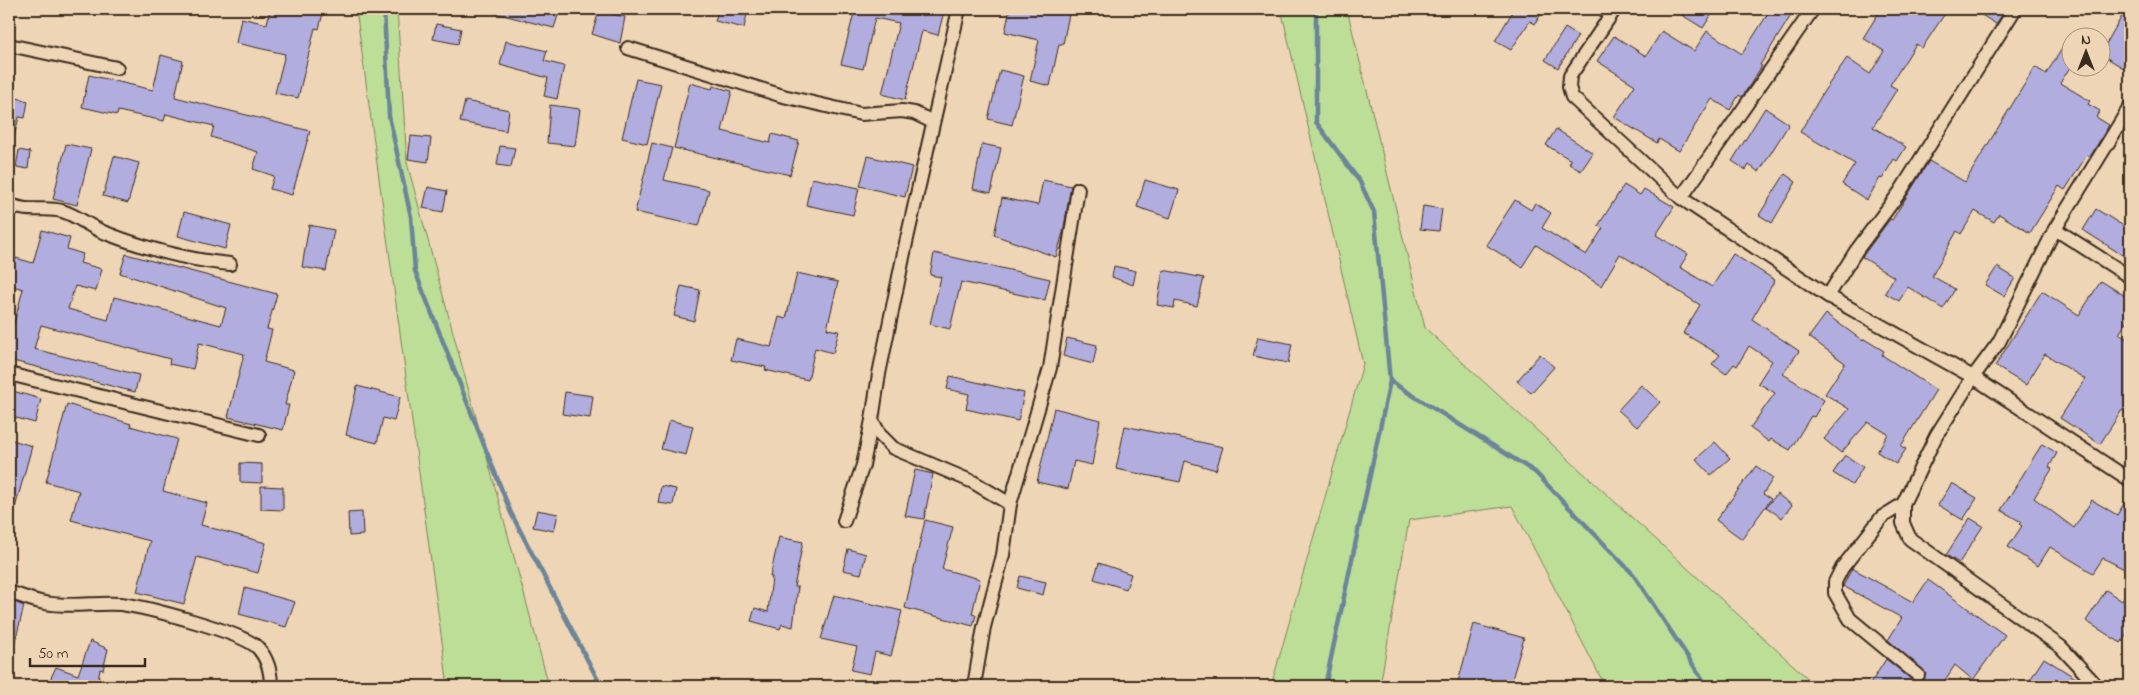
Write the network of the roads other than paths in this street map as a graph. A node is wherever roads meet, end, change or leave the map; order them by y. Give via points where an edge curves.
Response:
1 (959, 9) edge
2 (1615, 9) edge
3 (1813, 9) edge
4 (2015, 9) edge
5 (9, 45) edge
6 (628, 48) dead end
7 (117, 68) dead end
8 (2130, 107) edge
9 (933, 122) junction
10 (1078, 189) dead end
11 (1681, 198) junction
12 (9, 204) edge
13 (2055, 229) junction
14 (230, 264) dead end
15 (2130, 277) edge
16 (1828, 296) junction
17 (9, 374) edge
18 (1973, 377) junction
19 (872, 420) junction
20 (259, 435) dead end
21 (2130, 480) edge
22 (1010, 504) junction
23 (1903, 504) junction
24 (844, 521) dead end
25 (9, 592) edge
26 (1918, 675) dead end
27 (271, 686) edge
28 (974, 686) edge
29 (2098, 686) edge

1 - 9 street
2 - 11 street via 1570,76 1572,97
3 - 11 street
4 - 16 street via 1900,192 1856,251
5 - 7 street
6 - 9 street via 783,96 861,114 902,110
8 - 13 street
9 - 19 street via 896,290
10 - 22 street via 1050,368
11 - 16 street
12 - 14 street via 29,210 63,212 93,228 146,248 205,262
13 - 15 street
13 - 18 street via 1999,342
16 - 18 street
17 - 20 street
18 - 21 street
18 - 23 street via 1936,436
19 - 22 street via 880,435 893,448 973,482
19 - 24 street via 864,465
22 - 28 street via 1003,556 984,627
23 - 26 street via 1882,517 1842,568 1835,582 1836,593 1850,619
23 - 29 street via 1903,523 1910,539 2061,647
25 - 27 street via 46,603 137,606 223,630 257,647 268,663

